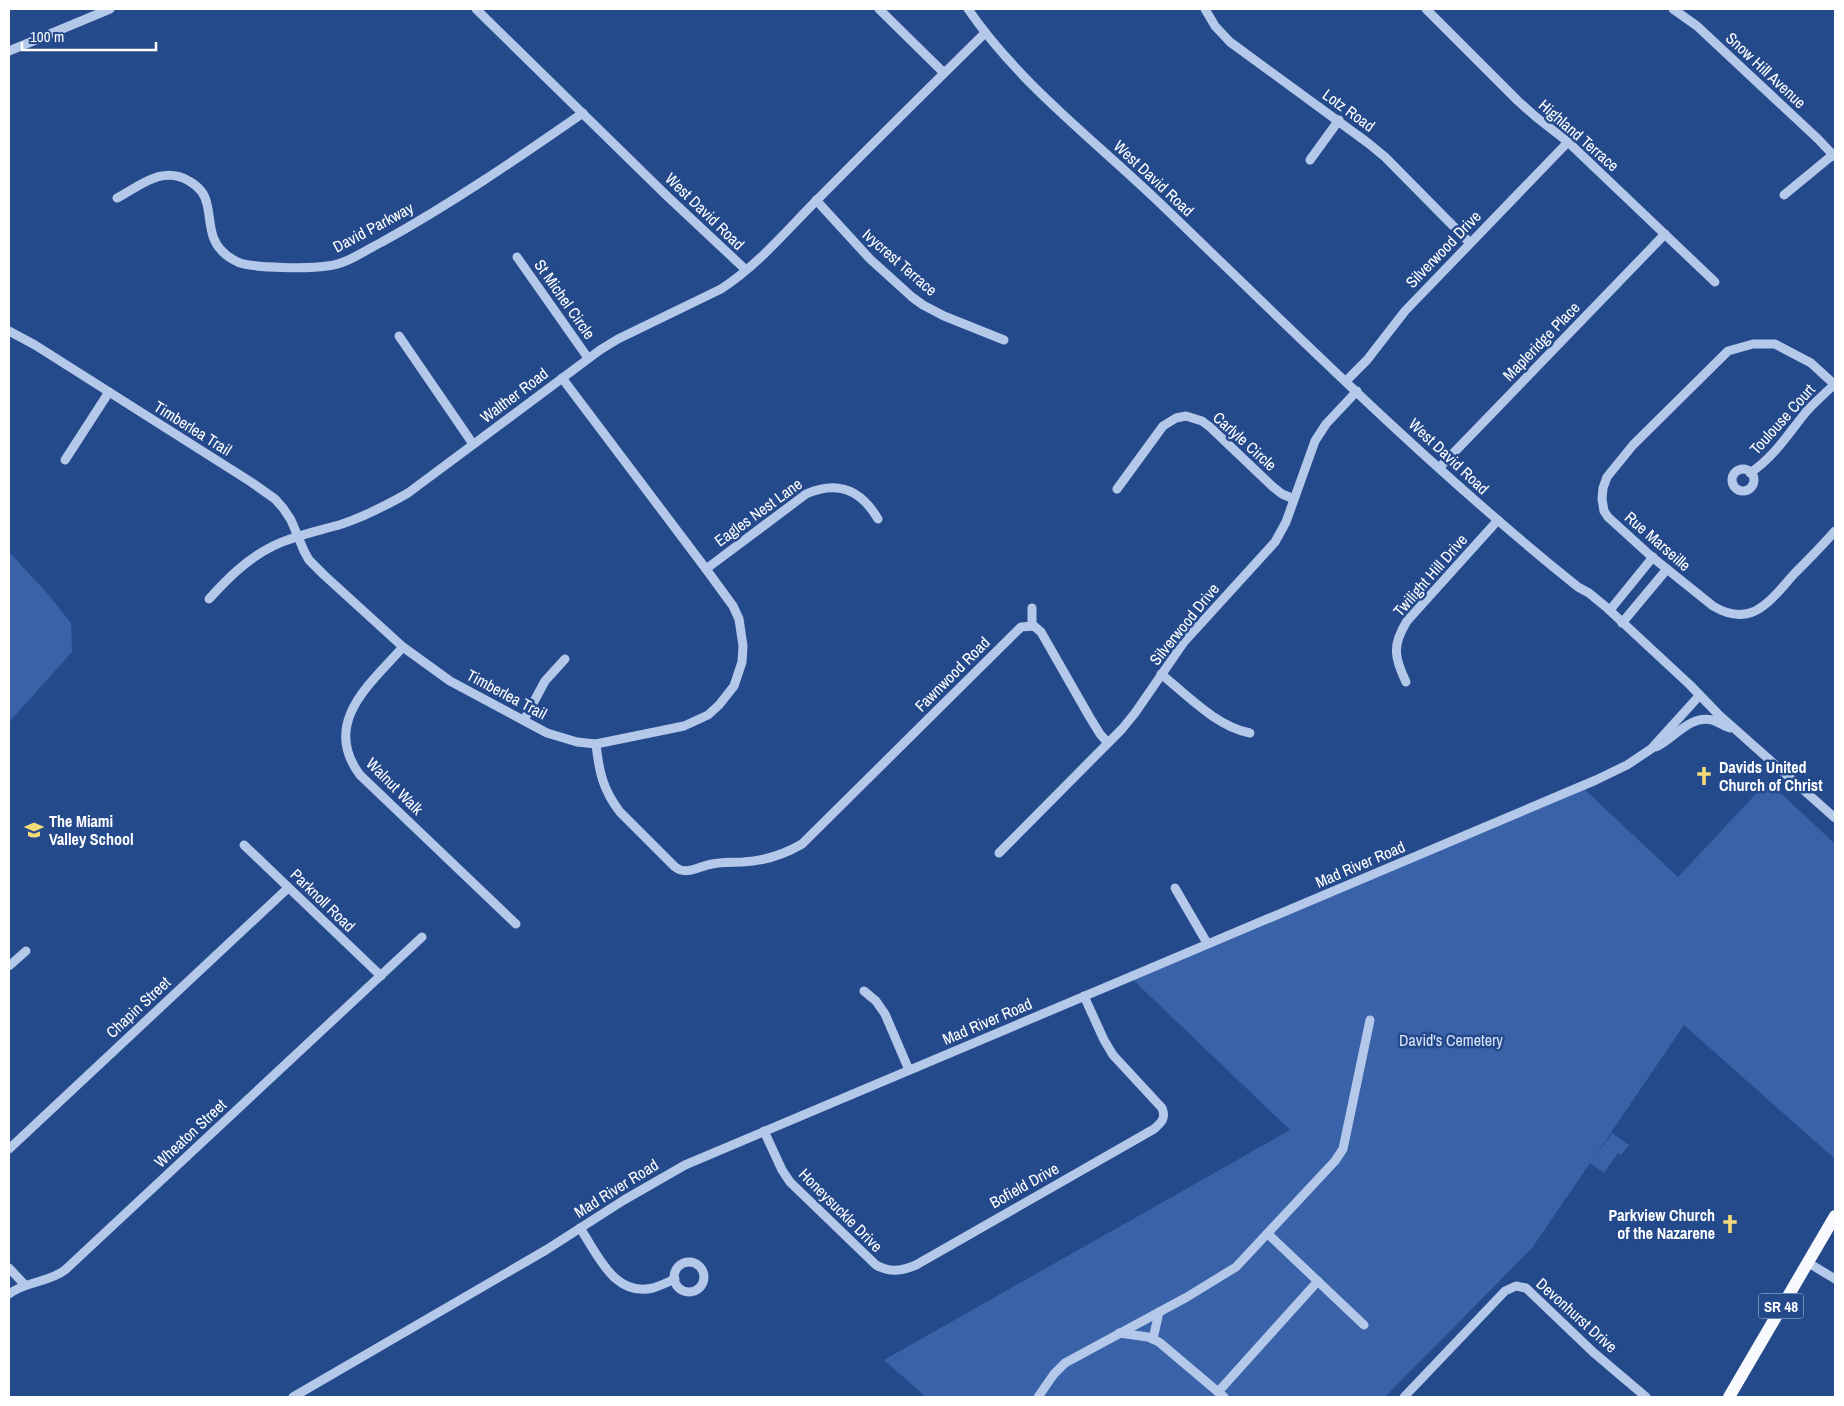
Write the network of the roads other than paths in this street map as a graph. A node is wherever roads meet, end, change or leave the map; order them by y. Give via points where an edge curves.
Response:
1 (110, 9) edge
2 (476, 9) edge
3 (879, 9) edge
4 (968, 9) edge
5 (1205, 9) edge
6 (1426, 9) edge
7 (1673, 9) edge
8 (985, 33) junction
9 (9, 51) edge
10 (944, 72) junction
11 (583, 113) junction
12 (1338, 120) junction
13 (1568, 142) junction
14 (1834, 155) edge
15 (1310, 160) dead end
16 (1784, 194) dead end
17 (117, 198) dead end
18 (816, 200) junction
19 (1665, 234) junction
20 (1470, 243) junction
21 (517, 257) dead end
22 (746, 270) junction
23 (1715, 282) dead end
24 (9, 331) edge
25 (399, 336) dead end
26 (1004, 340) dead end
27 (588, 358) junction
28 (562, 378) junction
29 (1346, 381) junction
30 (1835, 384) edge
31 (1357, 391) junction
32 (109, 392) junction
33 (473, 444) junction
34 (66, 460) dead end
35 (1439, 468) junction
36 (1750, 473) dead end
37 (1117, 489) dead end
38 (1294, 499) junction
39 (878, 519) dead end
40 (1498, 520) junction
41 (1835, 531) edge
42 (297, 536) junction
43 (1653, 557) junction
44 (706, 569) junction
45 (1667, 569) junction
46 (209, 599) dead end
47 (1032, 608) dead end
48 (1610, 610) junction
49 (1622, 623) junction
50 (1032, 626) junction
51 (402, 647) junction
52 (565, 659) dead end
53 (1161, 674) junction
54 (1406, 682) dead end
55 (1699, 696) junction
56 (524, 720) junction
57 (1738, 732) junction
58 (1250, 733) dead end
59 (1108, 743) junction
60 (596, 744) junction
61 (1652, 749) junction
62 (1835, 818) edge
63 (244, 845) dead end
64 (999, 853) dead end
65 (288, 888) junction
66 (1175, 888) dead end
67 (516, 924) dead end
68 (422, 937) dead end
69 (1207, 943) junction
70 (26, 951) dead end
71 (9, 966) edge
72 (381, 976) junction
73 (864, 990) dead end
74 (1084, 996) junction
75 (1370, 1020) dead end
76 (909, 1070) junction
77 (764, 1131) junction
78 (9, 1149) edge
79 (1835, 1216) edge
80 (580, 1228) junction
81 (1268, 1234) junction
82 (1807, 1262) junction
83 (9, 1268) edge
84 (895, 1271) joint
85 (1835, 1279) edge
86 (675, 1280) dead end
87 (1318, 1281) junction
88 (24, 1284) junction
89 (9, 1294) edge
90 (1159, 1312) junction
91 (1364, 1325) dead end
92 (1119, 1333) junction
93 (1153, 1339) junction
94 (1221, 1394) edge
95 (295, 1397) edge
96 (1038, 1397) edge
97 (1404, 1397) edge
98 (1646, 1397) edge
99 (1729, 1397) edge

1 - 9 street
2 - 11 street, West David Road
3 - 10 street
4 - 8 street
5 - 12 street, Lotz Road via 1230,42
6 - 13 street, Highland Terrace via 1518,101
7 - 14 street, Snow Hill Avenue via 1697,26
8 - 10 street, West David Road
8 - 29 street, West David Road via 1032,86
10 - 18 street, West David Road
11 - 17 street, David Parkway via 394,236 350,259 327,266 251,265 229,258 213,239 205,197 182,177 171,174 154,177
11 - 22 street, West David Road
12 - 15 street
12 - 20 street, Lotz Road via 1385,157
13 - 19 street, Highland Terrace
13 - 20 street, Silverwood Drive
14 - 16 street
18 - 22 street, West David Road
18 - 26 street, Ivycrest Terrace via 870,259 917,301 944,316
19 - 23 street, Highland Terrace
19 - 35 street, Mapleridge Place
20 - 29 street, Silverwood Drive via 1405,311 1367,360
21 - 27 street, St Michel Circle
22 - 27 street, Walther Road via 721,290 618,339
24 - 32 street, Timberlea Trail
25 - 33 street
27 - 28 street, Walther Road
28 - 33 street, Walther Road
28 - 44 street, Timberlea Trail
29 - 31 street, West David Road
30 - 36 street, Toulouse Court via 1807,410 1774,454
30 - 43 street, Rue Marseille via 1811,363 1775,344 1753,344 1723,354 1633,444 1605,481 1602,499 1608,518
31 - 35 street, West David Road
31 - 38 street, Silverwood Drive via 1319,433
32 - 34 street
32 - 42 street, Timberlea Trail via 265,492 283,508
33 - 42 street, Walther Road via 387,505 341,524
35 - 40 street, West David Road
37 - 38 street, Carlyle Circle via 1163,426 1186,416 1202,421 1272,486
38 - 53 street, Silverwood Drive via 1275,542 1195,629
39 - 44 street, Eagles Nest Lane via 871,507 854,493 838,487 816,490 806,494
40 - 48 street, West David Road via 1578,588
40 - 54 street, Twilight Hill Drive via 1400,632 1397,663
41 - 45 street, Rue Marseille via 1765,607 1747,613 1723,612 1712,606
42 - 46 street, Walther Road via 254,557
42 - 51 street, Timberlea Trail via 309,560
43 - 45 street, Rue Marseille
43 - 48 street
44 - 60 street, Timberlea Trail via 733,606 742,632 742,662 734,686 719,705 695,722
45 - 49 street
47 - 50 street
48 - 49 street, West David Road
49 - 55 street, West David Road
50 - 59 street via 1041,632
50 - 60 street, Fawnwood Road via 1016,630 812,836 796,848 775,857 679,870 612,803 603,783
51 - 56 street, Timberlea Trail via 450,681
51 - 67 street, Walnut Walk via 350,710 346,734 350,758 360,775
52 - 56 street via 544,681
53 - 58 street via 1222,723
53 - 59 street, Silverwood Drive via 1135,713
55 - 57 street, West David Road
55 - 61 street, Mad River Road
56 - 60 street, Timberlea Trail via 560,738
57 - 61 street via 1712,720 1699,719
57 - 62 street, West David Road
59 - 64 street, Silverwood Drive
61 - 69 street, Mad River Road via 1589,784
63 - 65 street, Parknoll Road
65 - 72 street, Parknoll Road
65 - 78 street, Chapin Street
66 - 69 street
68 - 72 street, Wheaton Street
69 - 74 street, Mad River Road
70 - 71 street
72 - 88 street, Wheaton Street via 65,1270 52,1278
73 - 76 street via 885,1014
74 - 76 street, Mad River Road
74 - 84 street, Bofield Drive via 1113,1055 1162,1108 1162,1122 1154,1130 916,1265
75 - 81 street via 1343,1149
76 - 77 street, Mad River Road
77 - 80 street, Mad River Road via 685,1164
77 - 84 street, Honeysuckle Drive via 790,1182 876,1266
79 - 82 main road, SR 48
80 - 86 street via 606,1268 623,1285 637,1289 652,1288
80 - 95 street, Mad River Road
81 - 87 street
81 - 90 street via 1236,1267
82 - 85 street
82 - 99 main road, SR 48
83 - 88 street
87 - 91 street
87 - 94 street
88 - 89 street, Wheaton Street
90 - 92 street
90 - 93 street
92 - 93 street
92 - 96 street via 1065,1363
93 - 94 street
97 - 98 street, Devonhurst Drive via 1505,1291 1516,1286 1526,1288

